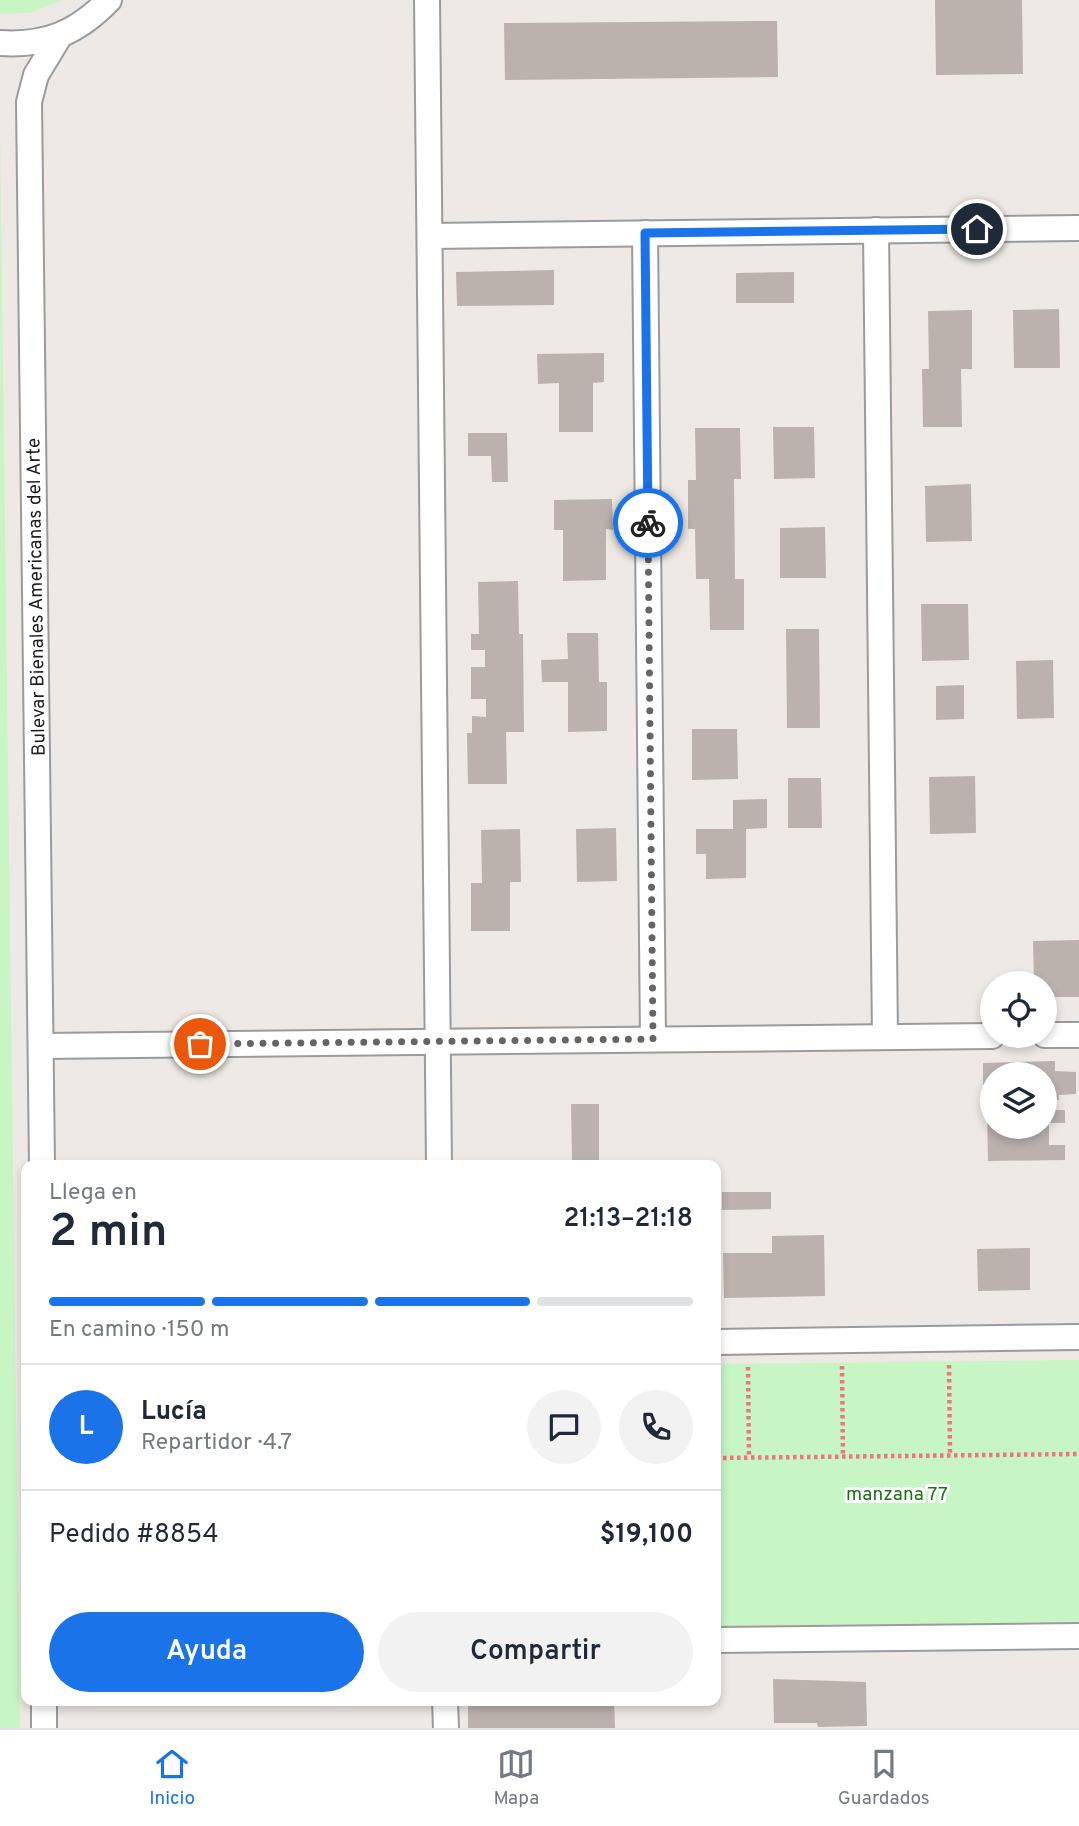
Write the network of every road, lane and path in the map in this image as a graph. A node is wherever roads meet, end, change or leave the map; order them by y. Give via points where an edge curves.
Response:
1 (109, 0) edge
2 (427, 0) edge
3 (59, 37) junction
4 (0, 43) edge
5 (1079, 228) edge
6 (876, 230) junction
7 (645, 233) junction
8 (430, 236) junction
9 (1057, 1035) edge
10 (1079, 1035) edge
11 (980, 1036) edge
12 (885, 1037) junction
13 (653, 1039) junction
14 (438, 1042) junction
15 (41, 1046) junction
16 (42, 1160) edge
17 (439, 1160) edge
18 (1079, 1337) edge
19 (948, 1339) junction
20 (842, 1341) junction
21 (721, 1342) edge
22 (748, 1342) junction
23 (1079, 1454) edge
24 (950, 1455) junction
25 (843, 1457) junction
26 (721, 1458) edge
27 (749, 1458) junction
28 (1079, 1636) edge
29 (721, 1640) edge
30 (44, 1706) edge
31 (445, 1706) edge
32 (44, 1728) edge
33 (446, 1728) edge

1 - 3 street via 91,19
2 - 8 street
3 - 4 street via 24,45
3 - 15 street, Bulevar Bienales Americanas del Arte via 36,75 29,102
5 - 6 street
6 - 7 street
6 - 12 street
7 - 8 street
7 - 13 street
8 - 14 street
9 - 10 street
11 - 12 street
12 - 13 street
13 - 14 street
14 - 15 street
14 - 17 street
15 - 16 street, Bulevar Bienales Americanas del Arte
18 - 19 street
19 - 20 street
19 - 24 path
20 - 22 street
20 - 25 path
21 - 22 street
22 - 27 path
23 - 24 path
24 - 25 path
25 - 27 path
26 - 27 path
28 - 29 street
30 - 32 street
31 - 33 street

